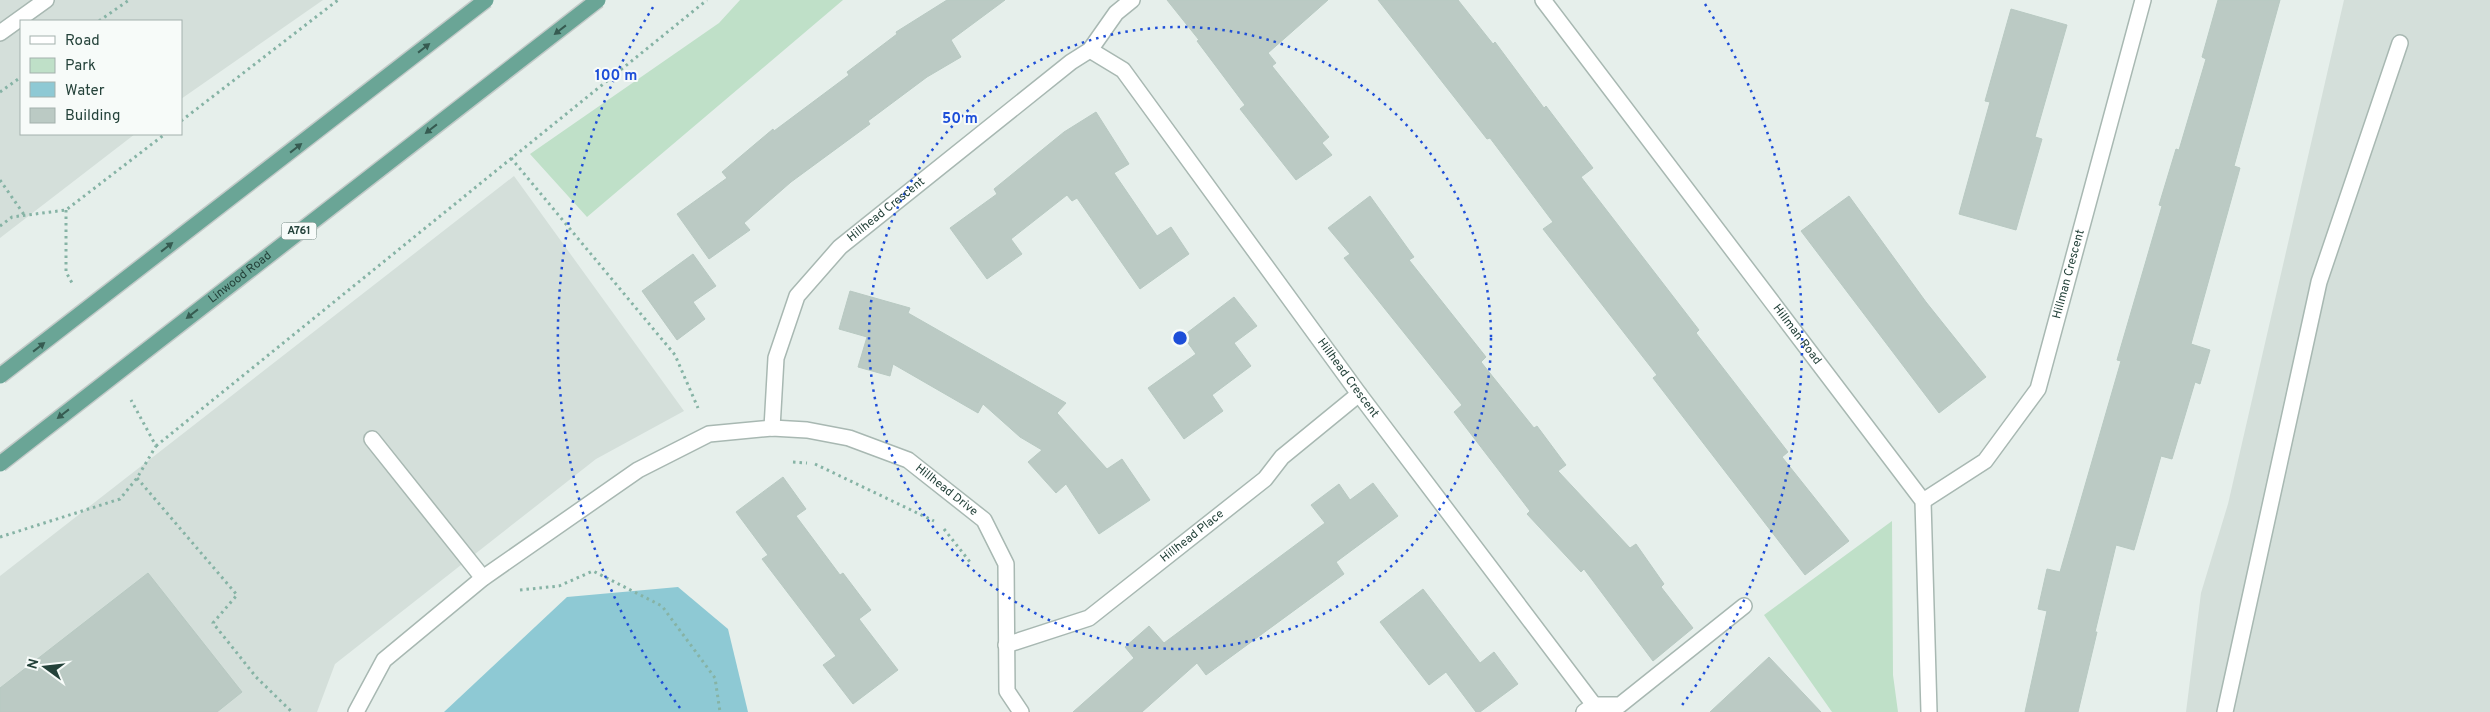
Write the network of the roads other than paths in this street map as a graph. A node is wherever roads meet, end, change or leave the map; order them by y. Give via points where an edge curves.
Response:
1 (46, 0) edge
2 (486, 0) edge
3 (598, 0) edge
4 (1132, 0) edge
5 (1543, 0) edge
6 (2144, 0) edge
7 (0, 33) edge
8 (2400, 43) dead end
9 (1090, 50) junction
10 (0, 376) edge
11 (1359, 394) junction
12 (772, 428) junction
13 (372, 439) dead end
14 (0, 464) edge
15 (1923, 501) junction
16 (483, 578) junction
17 (1744, 606) dead end
18 (1006, 645) junction
19 (1589, 708) edge
20 (356, 712) edge
21 (1021, 712) edge
22 (1929, 712) edge
23 (2225, 712) edge

1 - 7 street
10 -> 2 main road, bridge
3 -> 14 main road, Linwood Road / A761, bridge
4 - 9 street, Hillhead Crescent via 1116,13
5 - 15 street, Hillman Road
6 - 15 street, Hillman Crescent via 2038,389 1985,461
8 - 23 street via 2319,282
9 - 11 street, Hillhead Crescent via 1123,70
9 - 12 street, Hillhead Crescent via 840,247 797,296 776,358
11 - 18 street, Hillhead Place via 1282,457 1265,479 1089,618
11 - 19 street, Hillhead Crescent
12 - 16 street, Hillhead Drive via 709,434 638,470
12 - 18 street, Hillhead Drive via 807,430 849,438 908,460 984,520 1006,564
13 - 16 street
15 - 22 street
16 - 20 street via 384,660
17 - 19 street via 1620,705
18 - 21 street, Hillhead Drive via 1007,691

